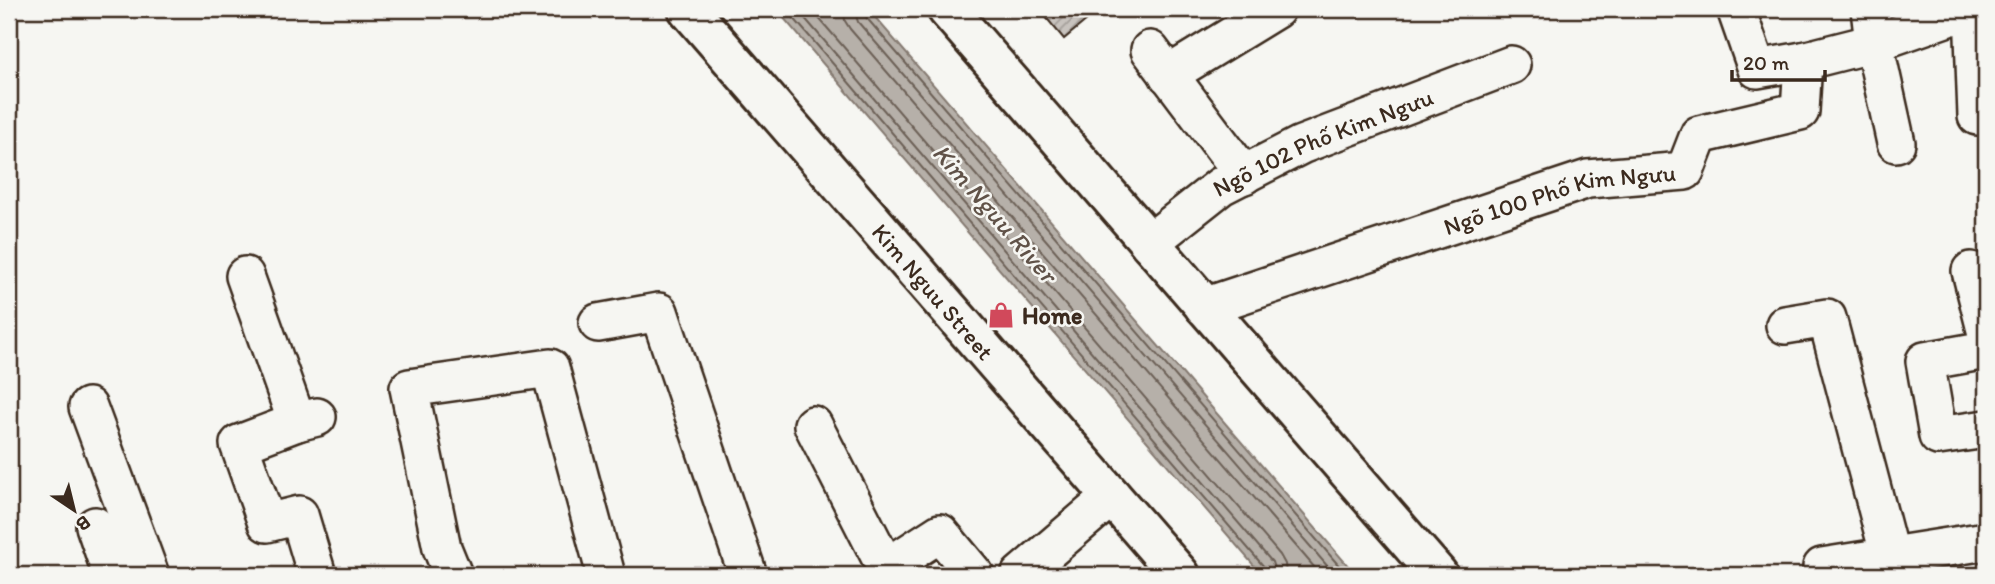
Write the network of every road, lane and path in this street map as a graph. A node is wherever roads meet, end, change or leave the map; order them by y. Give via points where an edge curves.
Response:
1 (688, 9) edge
2 (947, 9) edge
3 (1276, 9) edge
4 (1736, 9) edge
5 (1972, 9) edge
6 (1872, 26) edge
7 (1802, 61) junction
8 (1511, 65) dead end
9 (1977, 116) dead end
10 (1896, 143) dead end
11 (1244, 175) junction
12 (1149, 243) junction
13 (1971, 271) dead end
14 (245, 276) dead end
15 (1204, 307) junction
16 (598, 323) dead end
17 (1785, 324) dead end
18 (1986, 330) edge
19 (1986, 350) edge
20 (88, 407) dead end
21 (813, 425) dead end
22 (1986, 429) edge
23 (1112, 496) junction
24 (96, 526) dead end
25 (1986, 541) edge
26 (1890, 557) junction
27 (1822, 567) dead end
28 (884, 572) edge
29 (112, 575) edge
30 (150, 575) edge
31 (317, 575) edge
32 (453, 575) edge
33 (604, 575) edge
34 (748, 575) edge
35 (975, 575) edge
36 (1020, 575) edge
37 (1180, 575) edge
38 (1438, 575) edge

1 - 23 main road, Kim Nguu Street
2 - 12 main road
3 - 11 street via 1159,63
4 - 7 street via 1757,69
5 - 6 street
5 - 9 street
6 - 7 street
6 - 10 street
7 - 15 street, Ngõ 100 Phố Kim Ngưu via 1800,111 1699,135 1685,171 1588,179
8 - 11 street, Ngõ 102 Phố Kim Ngưu via 1301,145
11 - 12 street, Ngõ 102 Phố Kim Ngưu via 1221,186
12 - 15 main road
13 - 18 street
14 - 31 street via 307,420 239,444 267,523 299,515
15 - 38 main road
16 - 34 street via 659,312
17 - 26 street via 1827,318
19 - 22 street via 1925,360 1938,436
20 - 30 street
21 - 28 street
23 - 36 street
23 - 37 main road, Kim Nguu Street
24 - 29 street
25 - 26 street
26 - 27 street
28 - 35 street via 940,533
32 - 33 street via 442,548 409,388 550,368

